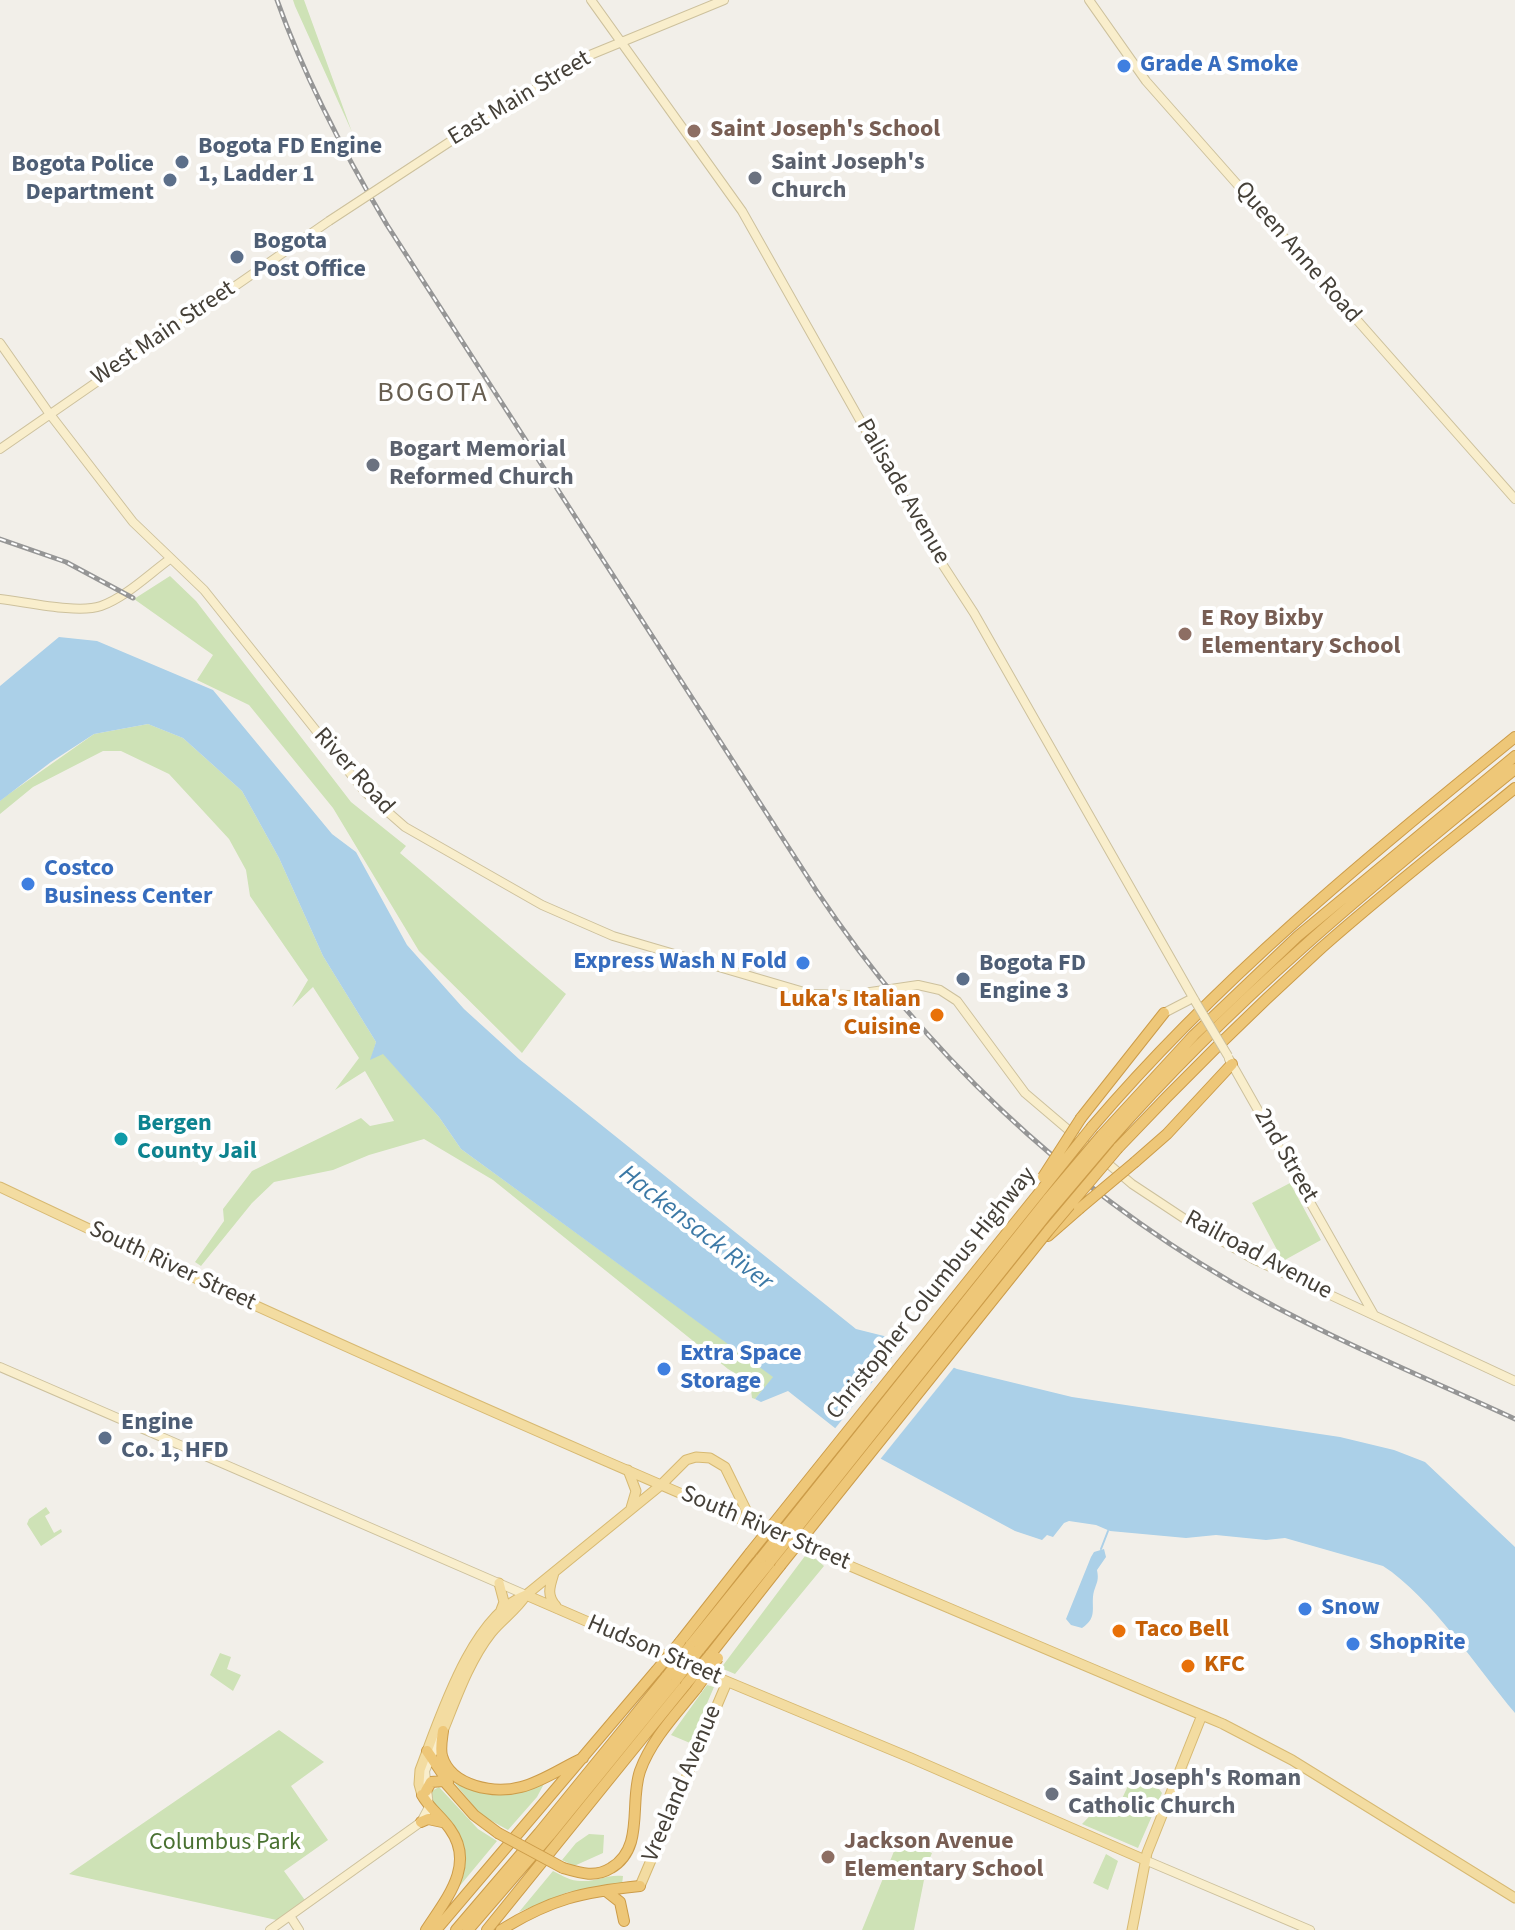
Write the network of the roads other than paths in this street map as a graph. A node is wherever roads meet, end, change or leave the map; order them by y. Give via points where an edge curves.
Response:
1 (591, 0) edge
2 (724, 0) edge
3 (1089, 0) edge
4 (621, 42) junction
5 (329, 221) joint
6 (0, 343) edge
7 (49, 413) junction
8 (0, 449) edge
9 (1515, 499) edge
10 (170, 559) junction
11 (0, 599) edge
12 (1515, 737) edge
13 (1515, 756) edge
14 (1515, 769) edge
15 (1515, 788) edge
16 (918, 985) joint
17 (1194, 999) junction
18 (1164, 1013) joint
19 (1230, 1060) junction
20 (1110, 1141) junction
21 (0, 1187) edge
22 (1009, 1229) junction
23 (1032, 1251) junction
24 (1375, 1316) junction
25 (0, 1367) edge
26 (1515, 1381) edge
27 (628, 1470) junction
28 (661, 1485) junction
29 (629, 1513) junction
30 (760, 1526) junction
31 (765, 1560) junction
32 (554, 1573) junction
33 (499, 1583) junction
34 (526, 1595) junction
35 (558, 1609) junction
36 (500, 1611) junction
37 (699, 1650) junction
38 (676, 1680) junction
39 (727, 1682) junction
40 (1202, 1715) junction
41 (443, 1731) junction
42 (429, 1754) junction
43 (586, 1756) junction
44 (453, 1790) junction
45 (424, 1793) junction
46 (429, 1807) junction
47 (446, 1824) junction
48 (418, 1825) junction
49 (1145, 1860) junction
50 (640, 1886) joint
51 (604, 1890) junction
52 (1515, 1898) edge
53 (290, 1916) junction
54 (624, 1921) dead end
55 (270, 1930) edge
56 (299, 1930) edge
57 (426, 1930) edge
58 (436, 1930) edge
59 (456, 1930) edge
60 (468, 1930) edge
61 (487, 1930) edge
62 (501, 1930) edge
63 (1132, 1930) edge
64 (1310, 1930) edge

1 - 4 main road, Palisade Avenue
2 - 4 main road, East Main Street
3 - 9 main road, Queen Anne Road via 1146,81
4 - 5 main road, East Main Street, bridge via 569,66
4 - 17 main road, Palisade Avenue via 742,211
5 - 7 main road, West Main Street
6 - 7 main road, River Road
7 - 8 main road, West Main Street
7 - 10 main road, River Road via 133,522
10 - 11 main road via 94,608
10 - 16 main road, River Road via 204,590 365,792 407,828 542,905 613,936 811,994 850,995
12 - 22 highway, Christopher Columbus Highway, bridge via 1261,950 1176,1033
13 - 20 highway, Christopher Columbus Highway via 1298,936 1194,1035
14 - 20 highway, Christopher Columbus Highway via 1288,958
15 - 20 highway, Christopher Columbus Highway via 1370,906
16 - 24 main road, Railroad Avenue via 957,1001 1025,1093 1132,1184 1253,1259
17 - 18 main road
17 - 19 main road, 2nd Street, bridge
18 - 22 highway, bridge via 1081,1118
19 - 23 highway, bridge via 1167,1134
19 - 24 main road, 2nd Street
20 - 23 highway, Christopher Columbus Highway, bridge
20 - 31 highway, Christopher Columbus Highway, bridge via 1047,1200
21 - 27 main road, South River Street via 197,1281
22 - 31 highway, Christopher Columbus Highway, bridge
23 - 31 highway, Christopher Columbus Highway, bridge
24 - 26 main road, Railroad Avenue
25 - 33 main road, Hudson Street
27 - 28 main road, South River Street
27 - 29 main road via 636,1491
28 - 29 main road
28 - 30 main road, South River Street
28 - 30 main road via 686,1460 710,1458 725,1467 749,1516
29 - 32 main road
30 - 40 main road, South River Street
31 - 37 highway, Christopher Columbus Highway
31 - 37 highway, Christopher Columbus Highway via 731,1628
32 - 34 main road
32 - 35 main road via 549,1591
33 - 34 main road, Hudson Street
33 - 36 main road via 504,1602
34 - 35 main road, Hudson Street
34 - 36 main road
34 - 41 main road via 484,1643
35 - 39 main road, Hudson Street
36 - 42 main road via 468,1654
37 - 38 highway, Christopher Columbus Highway, bridge
37 - 38 highway, bridge
38 - 43 highway, Christopher Columbus Highway
38 - 44 highway, bridge via 640,1771 631,1846 609,1870 593,1875 563,1868 498,1833
38 - 59 highway, Christopher Columbus Highway
38 - 60 highway, Christopher Columbus Highway
38 - 61 highway, Christopher Columbus Highway
39 - 49 main road, Hudson Street
39 - 50 main road, Vreeland Avenue
40 - 49 main road
40 - 52 main road, South River Street via 1292,1760
41 - 42 main road
41 - 43 highway via 441,1752 450,1769 491,1790 523,1787
42 - 44 highway
42 - 45 main road via 420,1770
43 - 58 highway, Christopher Columbus Highway
44 - 45 highway via 437,1780
45 - 46 highway
45 - 48 main road
46 - 47 highway
46 - 48 main road
47 - 48 highway via 436,1820
47 - 57 highway via 459,1846 460,1868
48 - 53 main road
49 - 63 main road
49 - 64 main road, Hudson Street
50 - 51 highway
51 - 54 highway via 620,1902
51 - 62 highway via 548,1904
53 - 55 main road
53 - 56 main road

